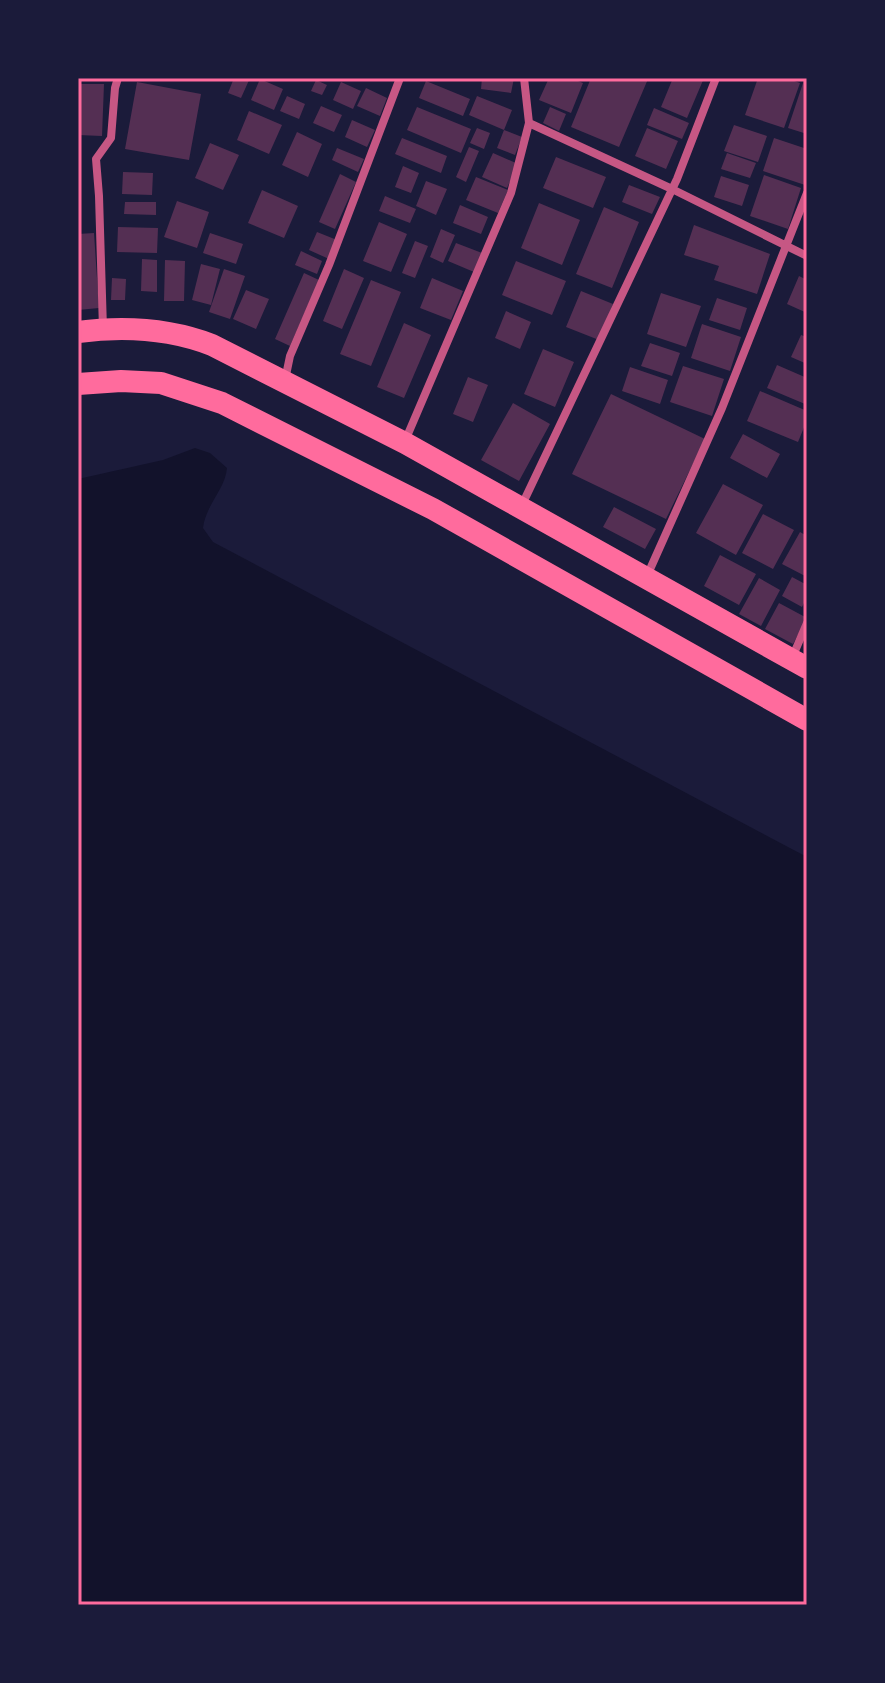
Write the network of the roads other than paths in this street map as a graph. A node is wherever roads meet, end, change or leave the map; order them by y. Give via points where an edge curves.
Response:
1 (118, 78) edge
2 (400, 78) edge
3 (524, 78) edge
4 (716, 78) edge
5 (529, 123) junction
6 (672, 189) junction
7 (807, 193) edge
8 (785, 247) junction
9 (807, 256) edge
10 (103, 330) junction
11 (78, 332) edge
12 (282, 380) junction
13 (78, 384) edge
14 (405, 443) junction
15 (521, 508) junction
16 (646, 579) junction
17 (807, 623) edge
18 (800, 664) edge
19 (807, 720) edge

1 - 10 street via 111,138 96,159
2 - 12 street
3 - 5 street
4 - 6 street
5 - 6 street
5 - 14 street via 511,193
6 - 8 street
6 - 15 street
7 - 8 street
8 - 9 street
8 - 16 street via 722,408
10 - 11 highway
10 - 12 highway via 185,335
12 - 14 highway
13 - 19 highway via 161,383 222,403 433,509
14 - 15 highway
15 - 16 highway
16 - 18 highway
17 - 18 street

